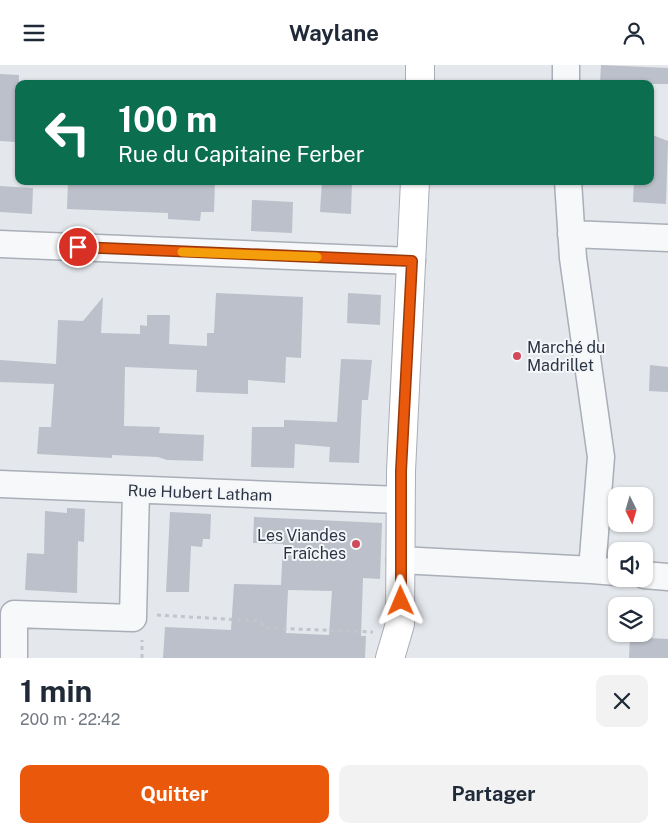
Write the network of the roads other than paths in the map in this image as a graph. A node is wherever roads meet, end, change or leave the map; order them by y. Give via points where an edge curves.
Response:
1 (420, 65) edge
2 (566, 65) edge
3 (420, 80) edge
4 (566, 80) edge
5 (415, 185) edge
6 (568, 185) edge
7 (572, 234) junction
8 (668, 239) edge
9 (0, 244) edge
10 (412, 261) junction
11 (0, 484) edge
12 (136, 490) junction
13 (400, 500) junction
14 (400, 560) junction
15 (604, 571) edge
16 (653, 576) edge
17 (668, 577) edge
18 (390, 628) junction
19 (14, 658) edge
20 (390, 658) edge
21 (407, 658) edge

1 - 3 street
2 - 4 street
5 - 10 street
6 - 7 street
7 - 8 street
7 - 15 street via 587,371 601,457
9 - 10 street
10 - 13 street
11 - 12 street, Rue Hubert Latham
12 - 13 street, Rue Hubert Latham
12 - 19 street via 133,618 14,614
13 - 14 street
14 - 15 street
14 - 18 street
16 - 17 street
18 - 20 street
18 - 21 street

